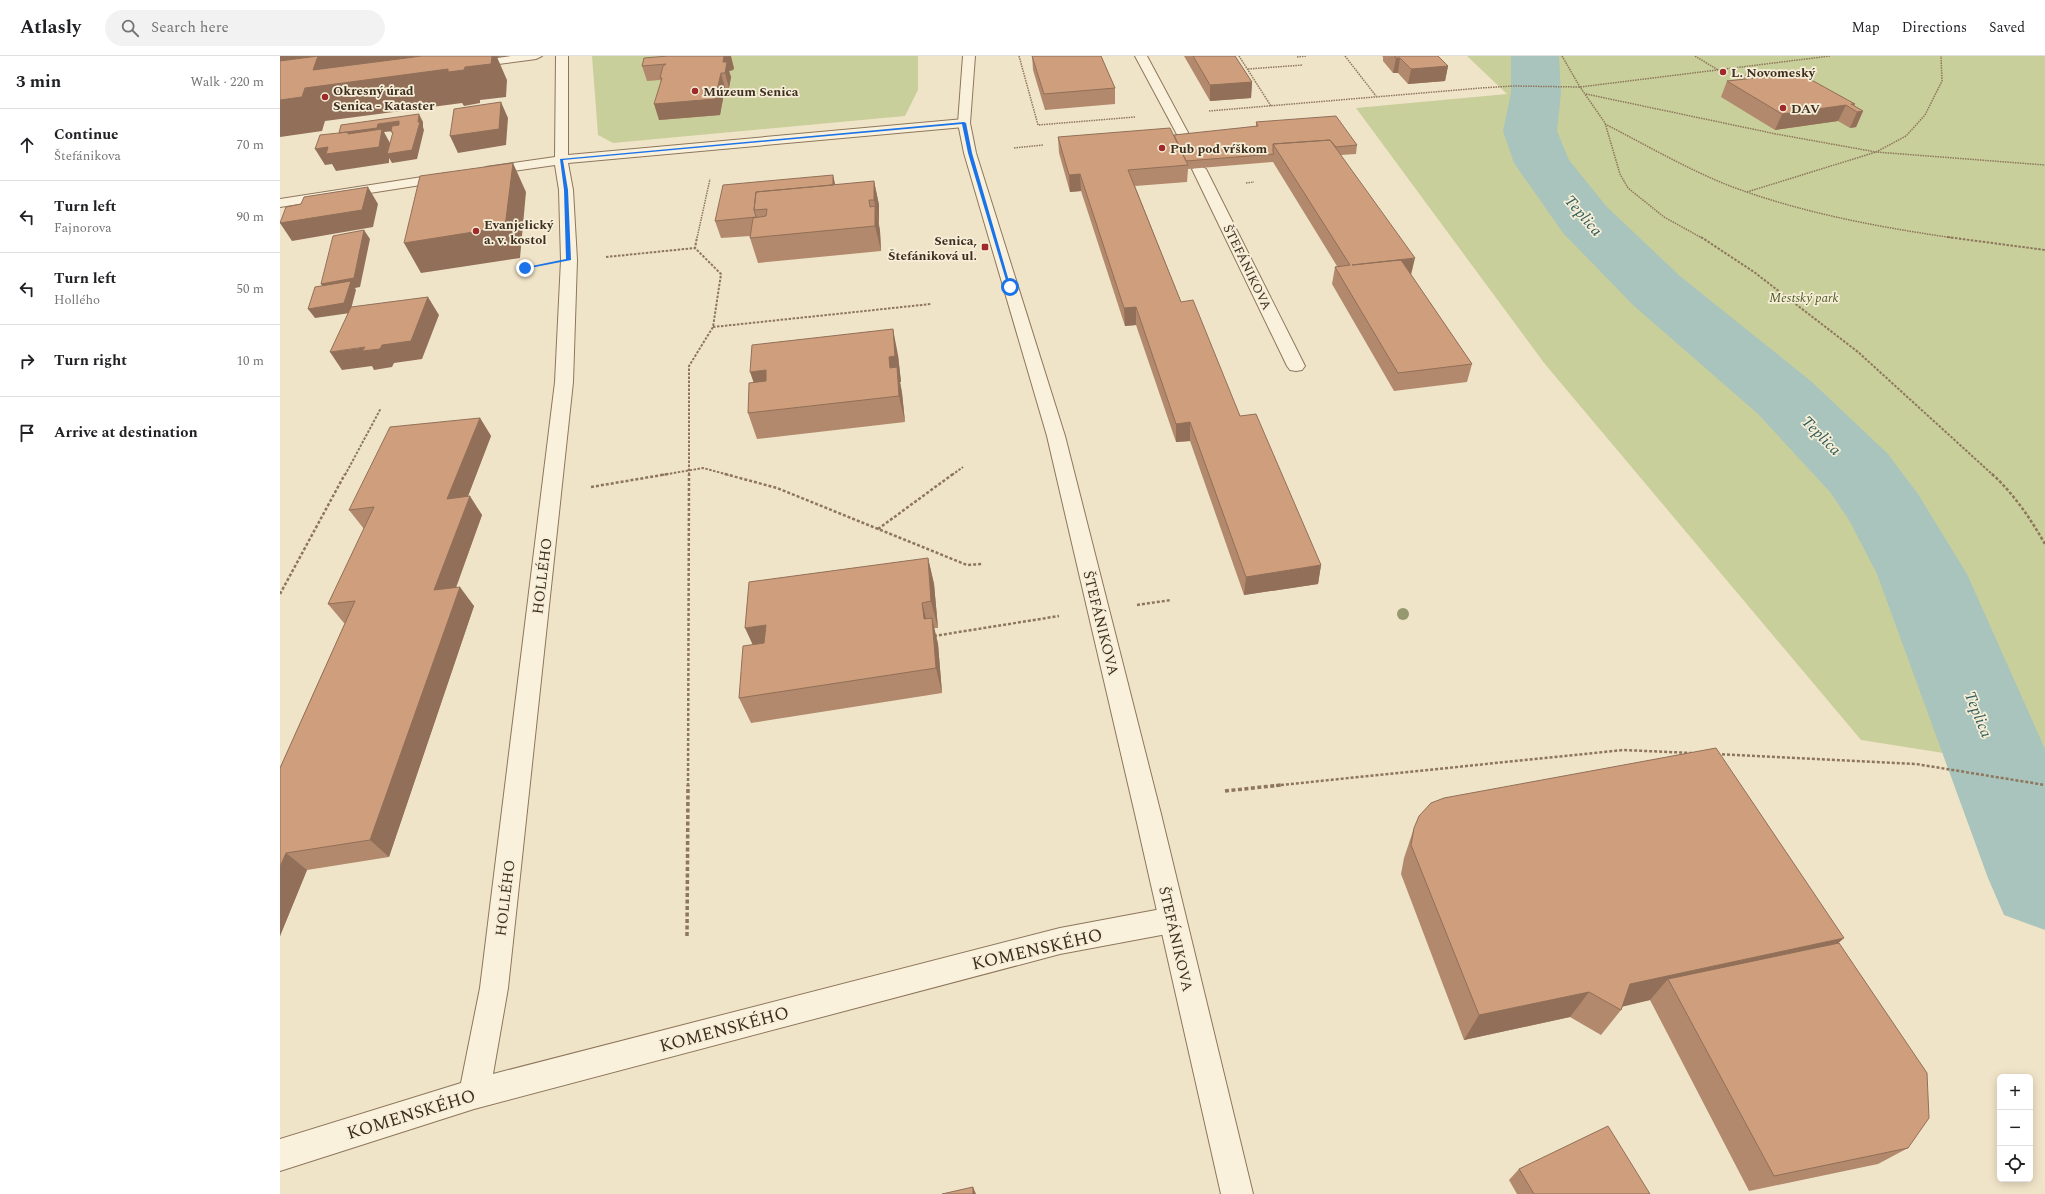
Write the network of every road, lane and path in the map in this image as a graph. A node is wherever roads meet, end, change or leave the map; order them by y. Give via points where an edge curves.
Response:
1 (536, 56) edge
2 (562, 56) edge
3 (969, 56) edge
4 (1019, 56) edge
5 (1142, 56) edge
6 (1239, 56) edge
7 (1307, 56) edge
8 (1345, 56) edge
9 (1562, 56) edge
10 (1696, 56) edge
11 (1830, 56) edge
12 (1941, 56) edge
13 (1297, 57) edge
14 (1302, 65) dead end
15 (457, 66) edge
16 (1248, 69) junction
17 (1719, 70) junction
18 (1580, 87) junction
19 (1585, 94) junction
20 (1377, 96) junction
21 (1271, 106) junction
22 (1172, 114) junction
23 (1138, 116) dead end
24 (964, 123) junction
25 (1605, 124) junction
26 (1187, 142) edge
27 (1043, 145) dead end
28 (1014, 148) dead end
29 (1876, 152) junction
30 (561, 160) junction
31 (2045, 165) edge
32 (1199, 168) edge
33 (476, 173) edge
34 (460, 175) edge
35 (710, 177) dead end
36 (1747, 192) junction
37 (280, 203) edge
38 (695, 248) junction
39 (2045, 250) edge
40 (569, 260) junction
41 (525, 268) dead end
42 (931, 304) dead end
43 (714, 327) junction
44 (1296, 366) dead end
45 (381, 408) dead end
46 (963, 466) dead end
47 (688, 470) junction
48 (552, 495) junction
49 (878, 530) junction
50 (2045, 544) edge
51 (983, 564) dead end
52 (280, 594) edge
53 (1171, 600) dead end
54 (1098, 610) junction
55 (929, 636) edge
56 (1694, 753) edge
57 (1710, 754) edge
58 (2045, 785) edge
59 (1225, 791) dead end
60 (1172, 920) junction
61 (687, 936) dead end
62 (474, 1094) junction
63 (280, 1155) edge
64 (1237, 1194) edge

1 - 15 street
2 - 30 street, HOLLÉHO
3 - 24 street, ŠTEFÁNIKOVA
4 - 23 path via 1038,125
5 - 22 street
6 - 16 path
7 - 13 path
8 - 20 path
9 - 18 path
10 - 17 path
11 - 17 path
12 - 29 path via 1942,81 1925,116 1906,136
14 - 16 path
16 - 21 path
17 - 18 path
18 - 19 path
18 - 20 path via 1513,86
19 - 25 path
19 - 29 path
20 - 21 path
21 - 22 path
22 - 26 street
24 - 30 street
24 - 54 street, ŠTEFÁNIKOVA via 970,153 1056,436
25 - 36 path via 1687,166
25 - 50 path via 1620,174 1628,188 1664,217 1700,236 1754,272 1858,352 2005,486
27 - 28 path
29 - 31 path
29 - 36 path
30 - 33 street
30 - 40 street, HOLLÉHO via 566,190
32 - 44 street, ŠTEFÁNIKOVA
34 - 37 street
35 - 38 path
36 - 39 path via 1822,215
38 - 40 path
38 - 43 path via 722,274
40 - 41 path
40 - 48 street, HOLLÉHO via 564,382
42 - 43 path
43 - 47 path via 689,366
45 - 52 path
46 - 49 path
47 - 48 path
47 - 49 path via 703,468 777,488
47 - 61 path
48 - 62 street, HOLLÉHO via 494,988
49 - 51 path via 967,565
53 - 54 path
54 - 55 path
54 - 60 street, ŠTEFÁNIKOVA
56 - 59 path via 1623,750
57 - 58 path via 1916,764
60 - 62 street, KOMENSKÉHO via 1060,941
60 - 64 street, ŠTEFÁNIKOVA
62 - 63 street, KOMENSKÉHO

